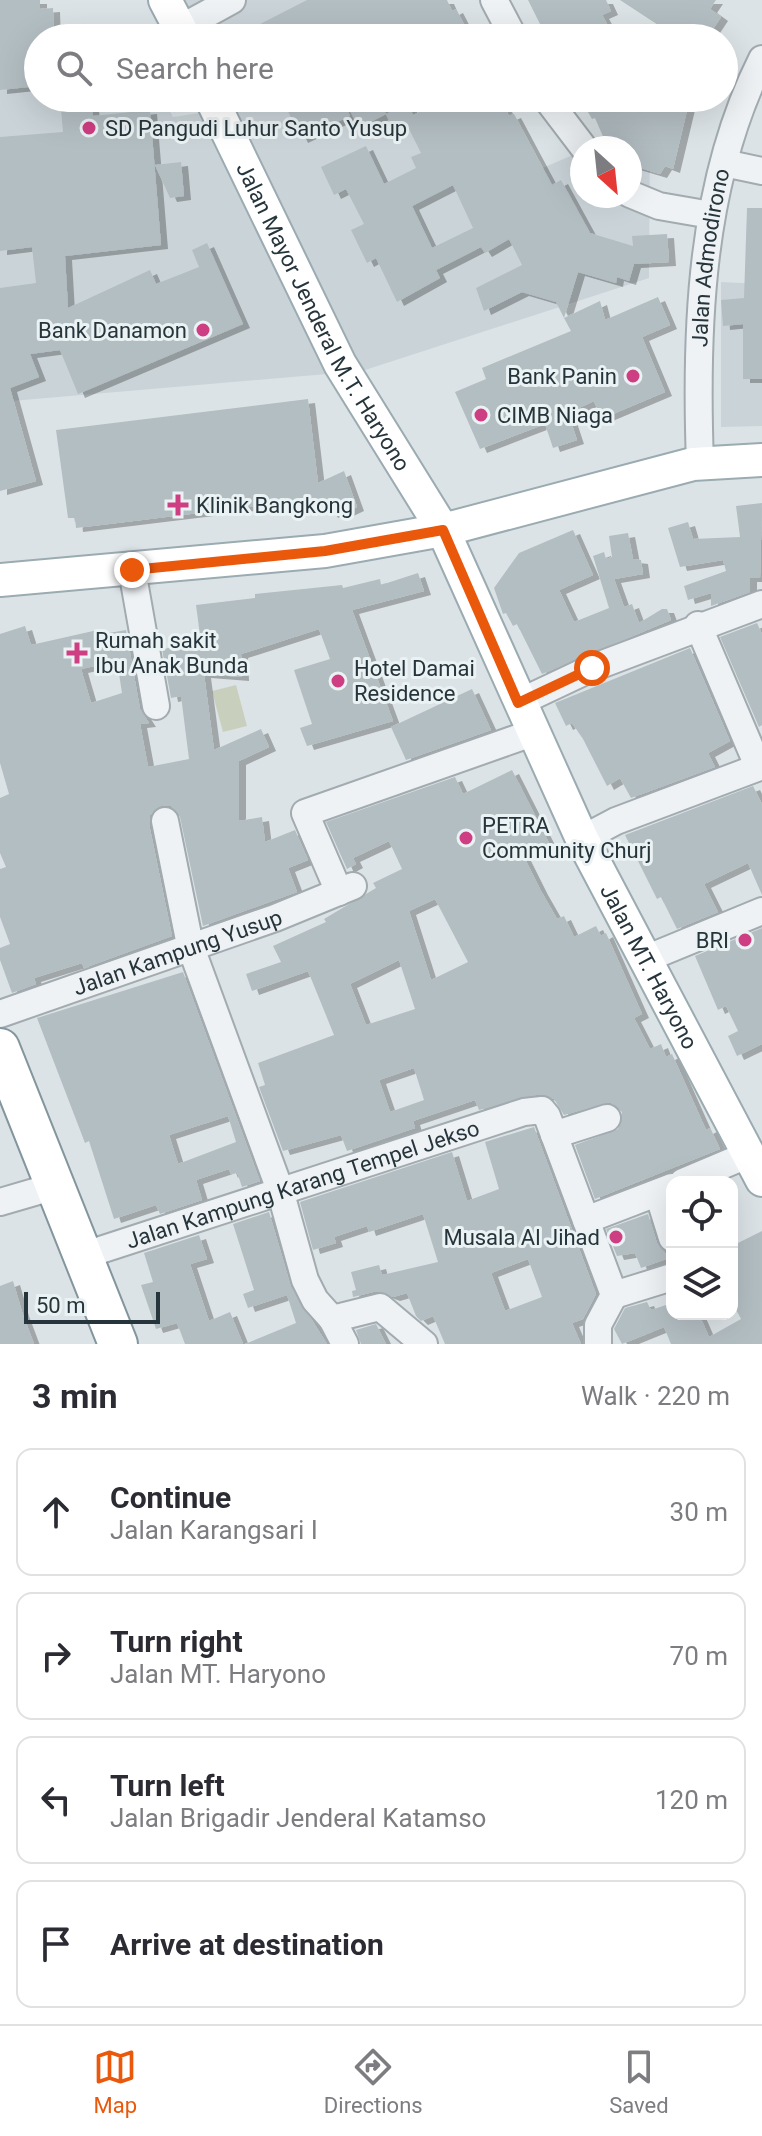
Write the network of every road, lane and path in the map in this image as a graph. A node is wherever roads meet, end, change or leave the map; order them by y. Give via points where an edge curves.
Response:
1 (165, 0) edge
2 (232, 0) edge
3 (494, 0) edge
4 (178, 24) edge
5 (196, 24) edge
6 (507, 24) edge
7 (762, 59) edge
8 (218, 112) edge
9 (557, 112) edge
10 (575, 136) edge
11 (724, 163) junction
12 (762, 171) edge
13 (642, 199) edge
14 (711, 215) junction
15 (762, 460) edge
16 (696, 463) junction
17 (443, 530) junction
18 (132, 570) junction
19 (0, 580) edge
20 (762, 604) edge
21 (698, 625) junction
22 (518, 703) junction
23 (156, 706) dead end
24 (532, 733) junction
25 (760, 766) edge
26 (165, 821) dead end
27 (582, 839) junction
28 (762, 911) edge
29 (190, 945) junction
30 (643, 960) junction
31 (0, 1014) edge
32 (1, 1055) edge
33 (607, 1118) dead end
34 (554, 1135) junction
35 (755, 1168) edge
36 (714, 1176) edge
37 (55, 1186) junction
38 (280, 1190) junction
39 (665, 1190) edge
40 (0, 1202) edge
41 (586, 1220) junction
42 (82, 1256) junction
43 (666, 1279) edge
44 (614, 1295) junction
45 (332, 1319) junction
46 (118, 1344) edge
47 (345, 1344) edge
48 (424, 1344) edge
49 (598, 1344) edge

1 - 4 main road
2 - 5 street
3 - 6 street
7 - 11 street, Jalan Admodirono
8 - 17 main road, Jalan Mayor Jenderal M.T. Haryono via 340,364
9 - 10 street
11 - 12 street
11 - 14 street, Jalan Admodirono
13 - 14 street
14 - 16 street, Jalan Admodirono via 696,372
15 - 16 main road
16 - 17 main road
17 - 18 main road via 325,551
17 - 22 main road, Jalan MT. Haryono
18 - 19 main road
18 - 23 street
20 - 21 street
21 - 22 street
21 - 25 street
22 - 24 main road, Jalan MT. Haryono
24 - 27 main road, Jalan MT. Haryono
24 - 29 street, Jalan Kampung Yusup via 305,813 346,889
25 - 27 street
26 - 29 street
27 - 30 main road, Jalan MT. Haryono
28 - 30 street
29 - 31 street, Jalan Kampung Yusup
29 - 38 street
30 - 35 main road, Jalan MT. Haryono
32 - 37 highway
33 - 34 street
34 - 38 street, Jalan Kampung Karang Tempel Jekso via 542,1110 524,1112
34 - 41 street
35 - 36 street
37 - 40 street
37 - 42 highway
38 - 42 street, Jalan Kampung Karang Tempel Jekso
38 - 45 street via 305,1280
39 - 41 street
41 - 44 street
42 - 46 highway
43 - 44 street
44 - 49 street via 598,1325
45 - 47 street
45 - 48 street via 380,1307

